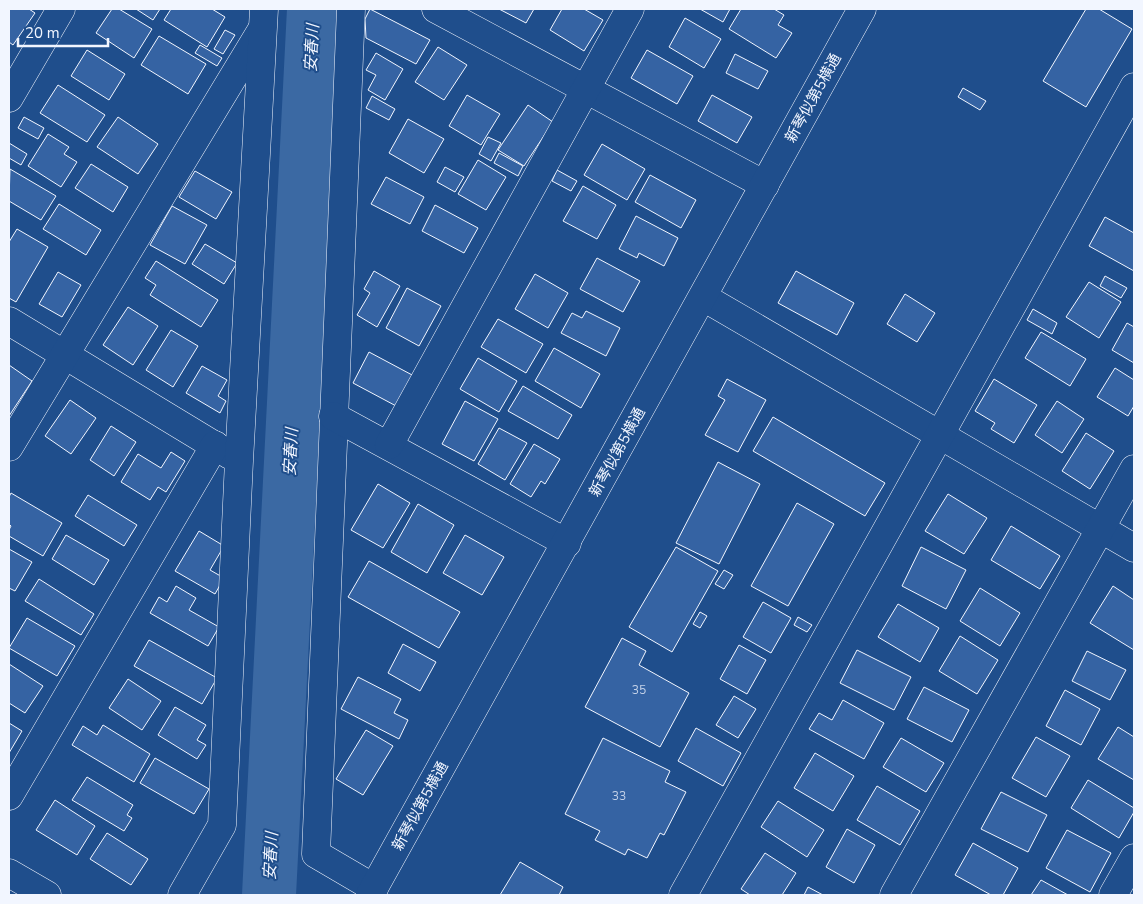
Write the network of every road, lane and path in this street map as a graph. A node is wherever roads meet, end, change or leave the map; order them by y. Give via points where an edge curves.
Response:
1 (61, 9) edge
2 (351, 9) edge
3 (436, 9) edge
4 (630, 9) edge
5 (862, 9) edge
6 (263, 18) edge
7 (1134, 87) edge
8 (585, 89) junction
9 (9, 98) edge
10 (765, 185) junction
11 (703, 297) junction
12 (9, 321) edge
13 (64, 354) junction
14 (333, 416) junction
15 (940, 434) junction
16 (215, 445) junction
17 (389, 445) junction
18 (9, 447) edge
19 (239, 461) junction
20 (1134, 469) edge
21 (1101, 528) junction
22 (567, 543) junction
23 (1134, 548) edge
24 (9, 796) edge
25 (1134, 858) edge
26 (9, 873) edge
27 (372, 892) edge
28 (47, 895) edge
29 (182, 895) edge
30 (682, 895) edge
31 (894, 895) edge
32 (1113, 895) edge

1 - 9 street
2 - 14 street
3 - 8 street
4 - 8 street
5 - 10 street, 新琴似第5横通
6 - 13 street
6 - 19 street
7 - 15 street
8 - 10 street
8 - 17 street
10 - 11 street, 新琴似第5横通
11 - 15 street
11 - 22 street, 新琴似第5横通
12 - 13 street
13 - 16 street
13 - 18 street
14 - 17 street
14 - 27 street via 316,854
15 - 21 street
15 - 30 street
16 - 19 street
16 - 24 street
17 - 22 street
19 - 29 street via 222,825
20 - 21 street
21 - 23 street
21 - 31 street
22 - 27 street, 新琴似第5横通
25 - 32 street
26 - 28 street

